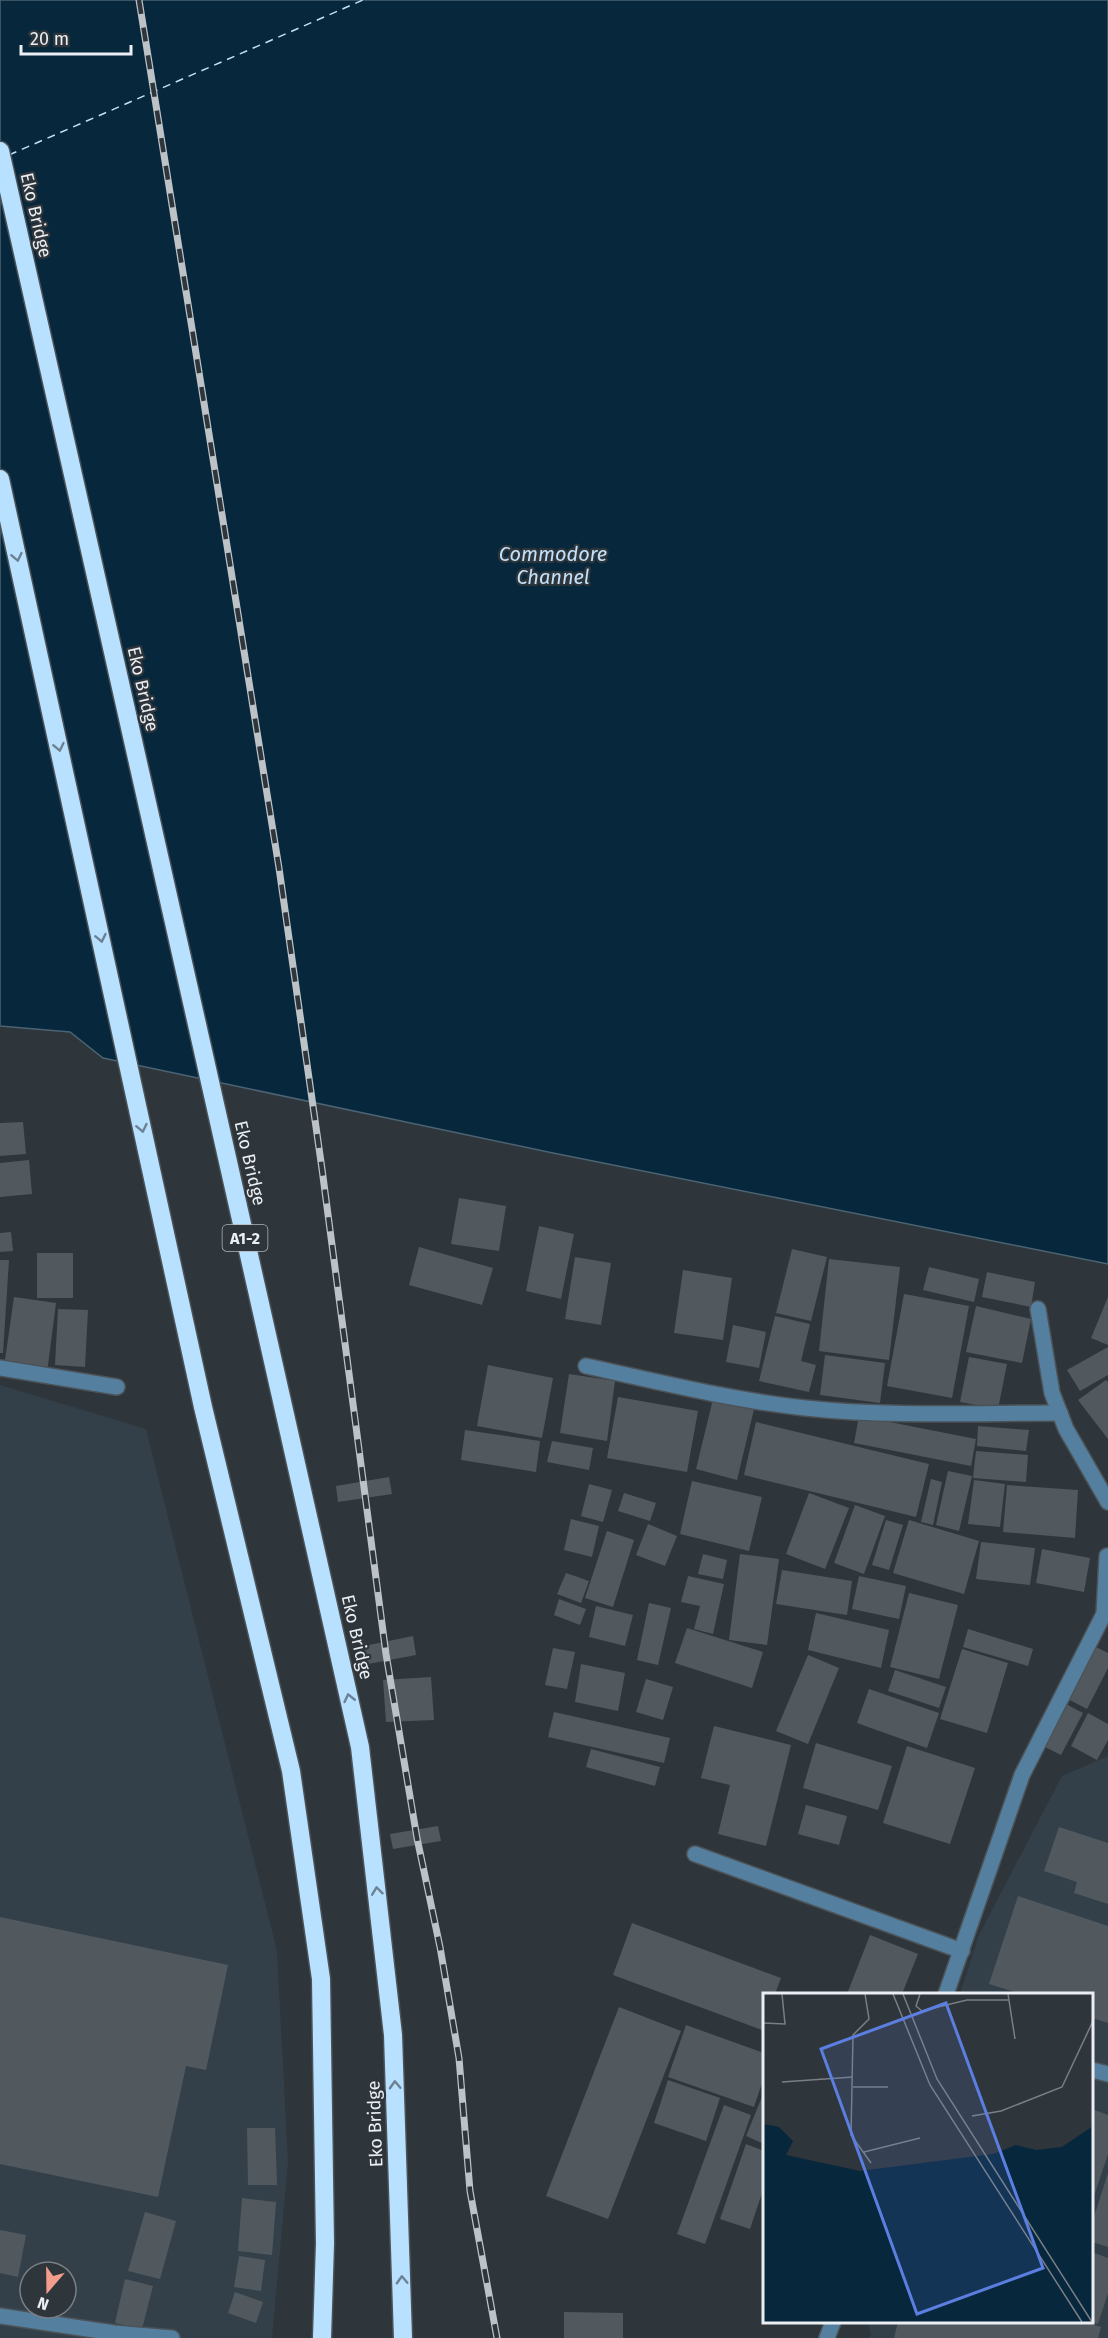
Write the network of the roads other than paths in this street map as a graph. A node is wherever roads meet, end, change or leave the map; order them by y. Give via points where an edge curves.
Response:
1 (0, 151) edge
2 (0, 479) edge
3 (1038, 1309) dead end
4 (586, 1366) dead end
5 (0, 1368) edge
6 (117, 1387) dead end
7 (1060, 1413) junction
8 (1108, 1502) edge
9 (1107, 1556) edge
10 (1106, 1610) edge
11 (695, 1854) dead end
12 (962, 1951) junction
13 (947, 1993) edge
14 (1093, 2070) edge
15 (1108, 2074) edge
16 (0, 2316) edge
17 (833, 2323) edge
18 (172, 2338) edge
19 (322, 2338) edge
20 (403, 2338) edge
21 (827, 2338) edge

20 -> 1 highway, Eko Bridge / A1-2 via 393,2035 360,1747
2 -> 19 highway via 203,1407 291,1772 321,1979 325,2243
3 - 7 street via 1052,1393
4 - 7 street via 732,1398 807,1408 901,1413
5 - 6 street
7 - 8 street
9 - 10 street
10 - 12 street via 1022,1775
11 - 12 street
12 - 13 street
14 - 15 street
16 - 18 street
17 - 21 street

